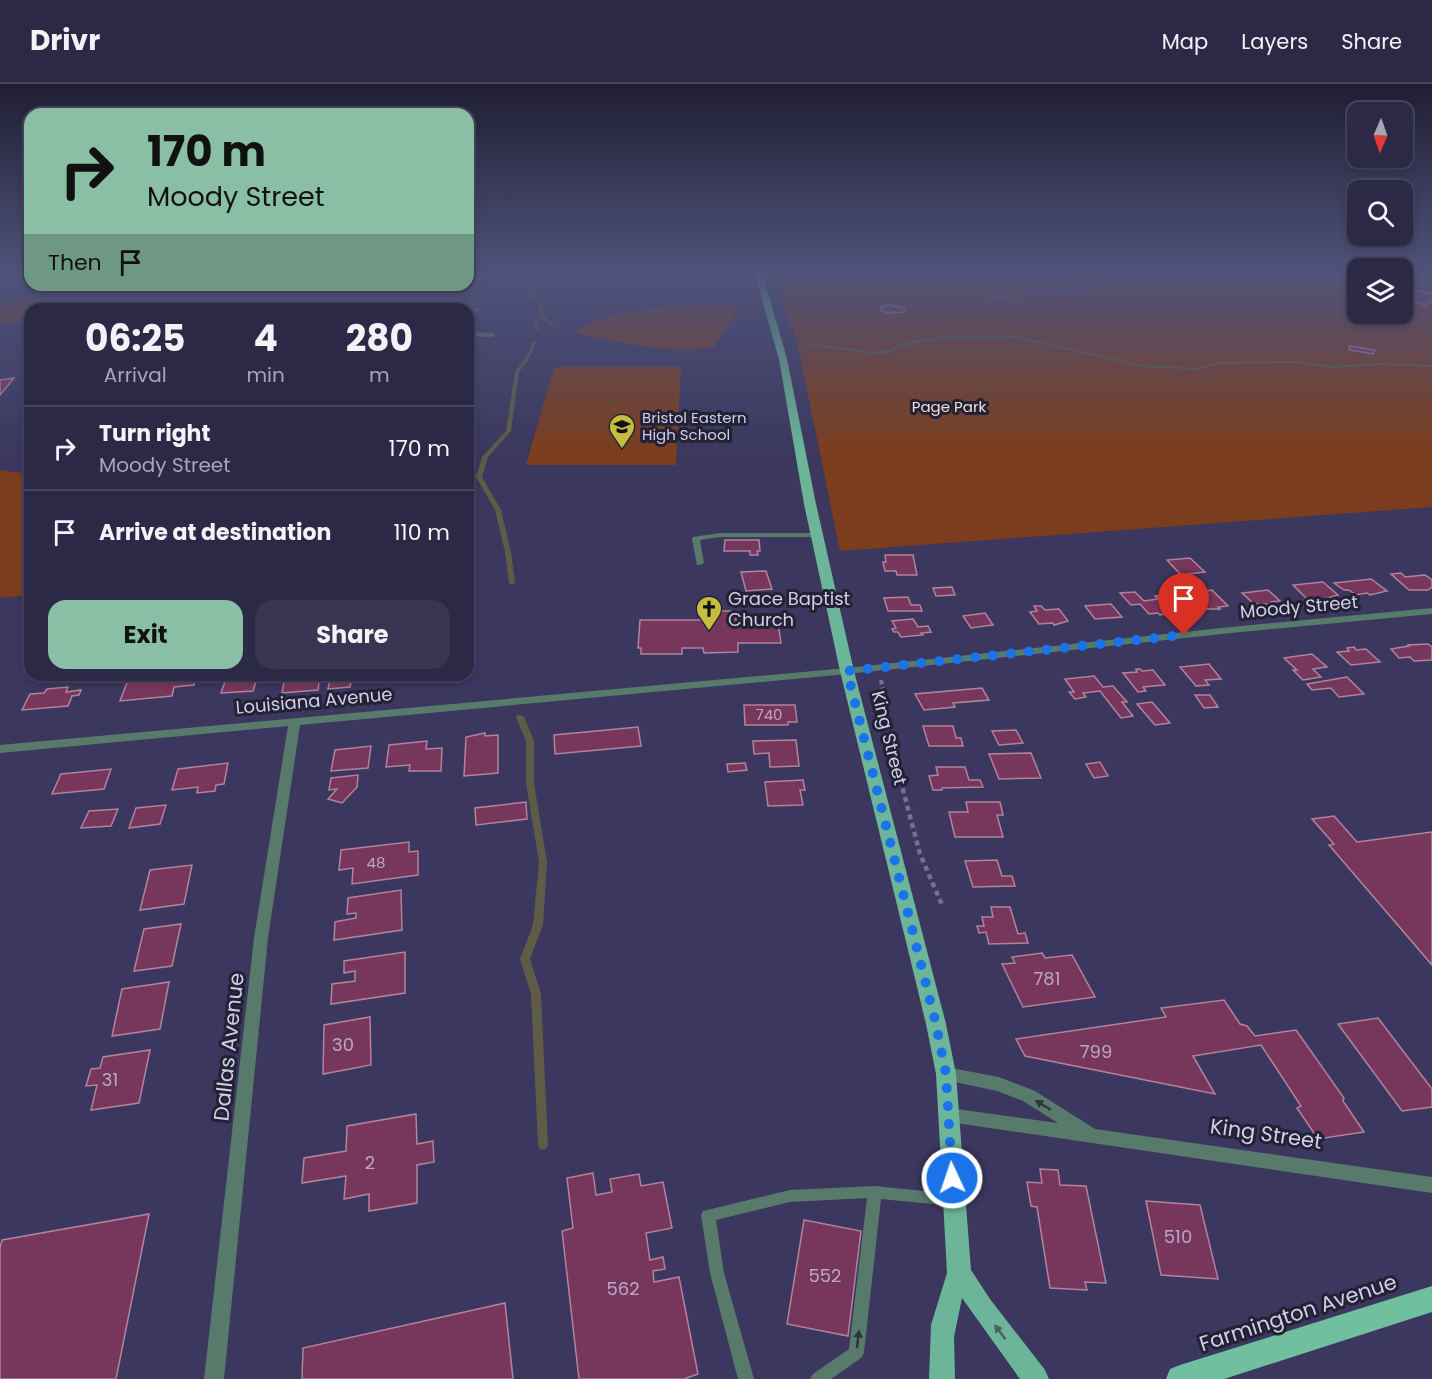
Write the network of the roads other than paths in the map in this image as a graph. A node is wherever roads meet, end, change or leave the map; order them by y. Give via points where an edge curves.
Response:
1 (775, 332) edge
2 (474, 334) edge
3 (492, 335) dead end
4 (817, 535) junction
5 (700, 563) dead end
6 (1432, 611) edge
7 (847, 671) junction
8 (295, 721) junction
9 (0, 749) edge
10 (946, 1074) junction
11 (949, 1115) junction
12 (1092, 1136) junction
13 (1432, 1185) edge
14 (875, 1192) junction
15 (953, 1200) junction
16 (959, 1273) junction
17 (1432, 1299) edge
18 (214, 1379) edge
19 (746, 1379) edge
20 (818, 1379) edge
21 (942, 1379) edge
22 (1035, 1379) edge
23 (1180, 1379) edge

1 - 4 main road, King Street
2 - 3 lane
4 - 5 lane via 720,535 696,539
4 - 7 main road, King Street
6 - 7 street, Moody Street
7 - 8 street, Louisiana Avenue
7 - 10 main road, King Street
8 - 9 street, Louisiana Avenue
8 - 18 street, Dallas Avenue via 261,938
10 - 11 main road, King Street
12 -> 10 street, King Street via 1029,1096 999,1084
11 - 12 street, King Street
11 - 15 main road, King Street
12 - 13 street, King Street
14 - 15 lane
14 - 19 lane via 790,1196 708,1215 717,1273
20 -> 14 lane via 856,1353
15 - 16 main road, King Street
16 - 21 main road, King Street via 945,1306 940,1338
22 -> 16 main road, King Street
17 - 23 highway, Farmington Avenue

